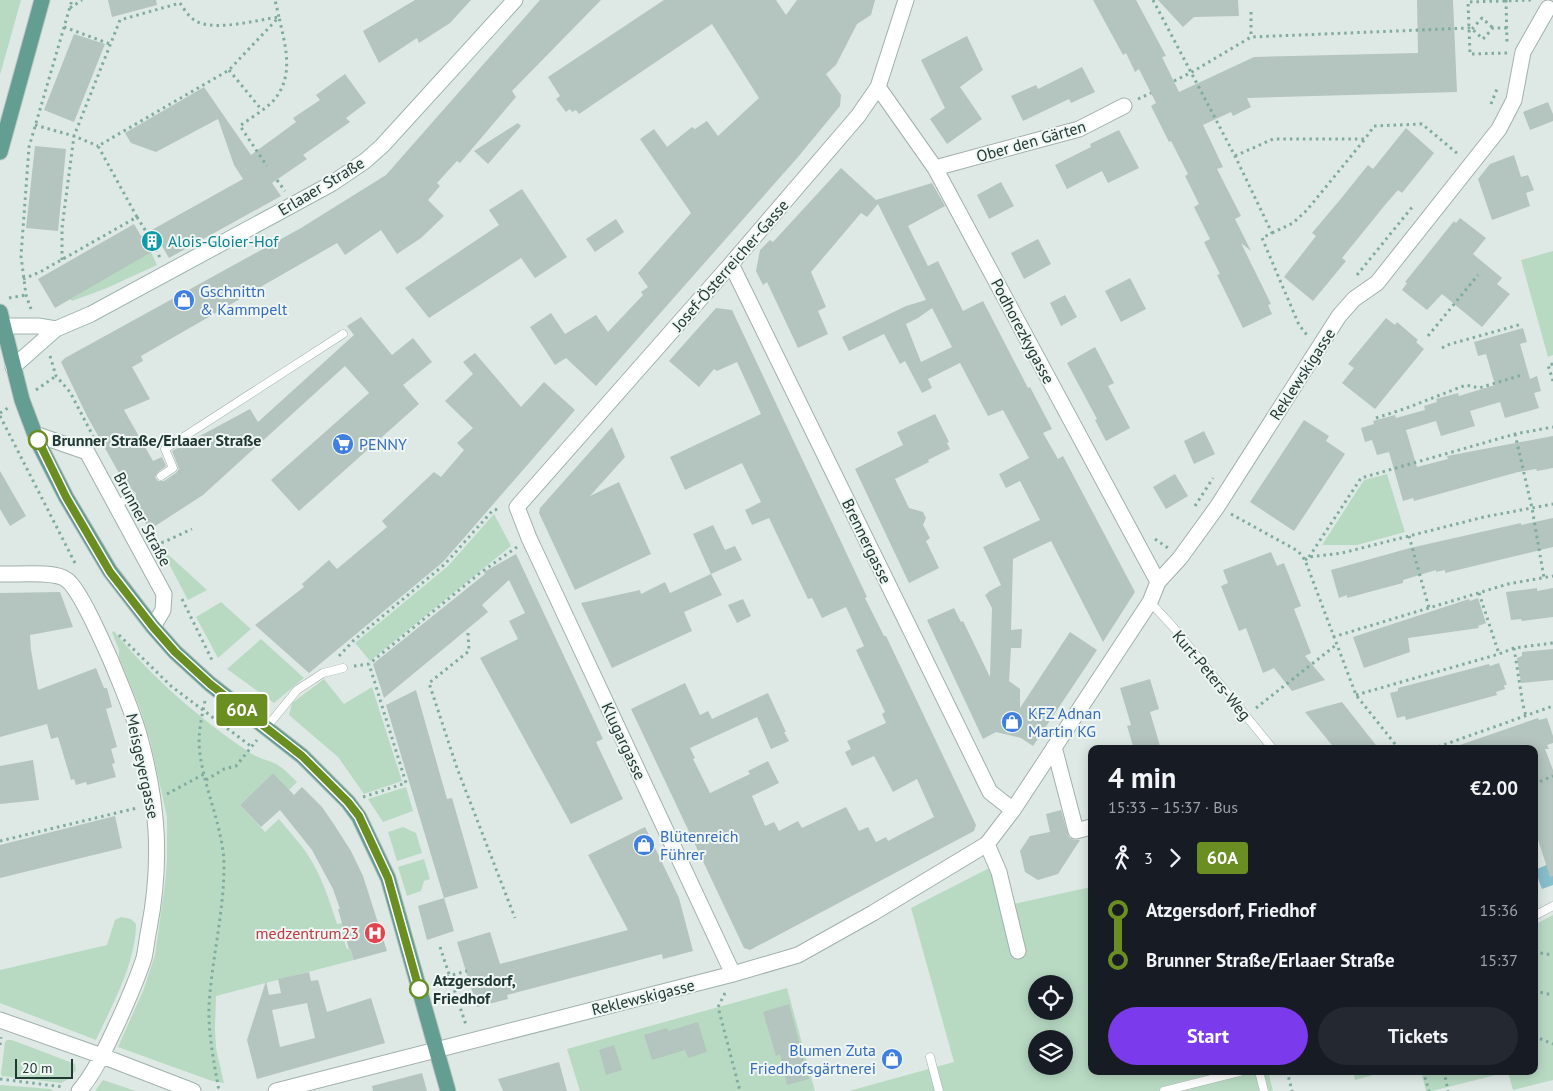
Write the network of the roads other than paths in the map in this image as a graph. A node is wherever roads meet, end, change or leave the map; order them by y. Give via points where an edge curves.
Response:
1 (42, 0) edge
2 (515, 0) edge
3 (906, 0) edge
4 (1550, 8) edge
5 (878, 87) junction
6 (1124, 106) dead end
7 (0, 152) edge
8 (935, 168) junction
9 (731, 264) junction
10 (1, 321) edge
11 (56, 329) junction
12 (343, 334) dead end
13 (13, 367) junction
14 (0, 376) edge
15 (35, 434) junction
16 (161, 476) dead end
17 (132, 496) dead end
18 (117, 505) junction
19 (517, 507) joint
20 (0, 574) edge
21 (1158, 582) junction
22 (1150, 602) junction
23 (153, 627) junction
24 (343, 668) road end
25 (266, 728) junction
26 (1270, 745) edge
27 (1054, 747) junction
28 (1013, 810) junction
29 (1088, 828) edge
30 (987, 844) junction
31 (1553, 906) edge
32 (1538, 914) edge
33 (1018, 951) dead end
34 (733, 974) junction
35 (0, 1020) edge
36 (436, 1050) junction
37 (102, 1056) junction
38 (930, 1056) dead end
39 (1226, 1075) edge
40 (1260, 1075) edge
41 (80, 1090) edge
42 (193, 1091) edge
43 (276, 1091) edge
44 (448, 1091) edge
45 (939, 1091) edge
46 (1164, 1091) edge
47 (1264, 1091) edge

1 - 7 main road
2 - 11 street, Erlaaer Straße via 365,162 332,184 162,277
3 - 5 street, Josef-Österreicher-Gasse
4 - 21 street, Reklewskigasse via 1523,52 1514,100 1498,129 1376,284 1354,299 1339,316 1217,507
5 - 8 street, Podhorezkygasse
5 - 9 street, Josef-Österreicher-Gasse via 858,116
6 - 8 street, Ober den Gärten via 1079,129
8 - 21 street, Podhorezkygasse
9 - 19 street, Josef-Österreicher-Gasse
9 - 28 street, Brennergasse via 990,792
10 - 11 street
10 - 13 main road
11 - 13 street
12 - 16 lane via 165,449 173,468
13 - 14 main road
13 - 15 main road
15 - 18 street, Brunner Straße via 87,452
15 - 23 main road via 66,497 110,572
17 - 18 lane
18 - 23 street, Brunner Straße via 164,594 163,610
19 - 34 street, Klugargasse
20 - 37 street, Meisgeyergasse via 54,575 66,579 74,589 102,640 130,706 154,800 156,872 144,958
21 - 22 street, Reklewskigasse
22 - 26 lane, Kurt-Peters-Weg
22 - 27 street, Reklewskigasse
23 - 25 main road via 210,684
24 - 25 lane via 324,673 297,690
25 - 36 main road via 302,756 359,816 388,878
27 - 28 street, Reklewskigasse
27 - 29 street via 1076,831
28 - 30 street, Reklewskigasse
30 - 33 street via 999,872
30 - 34 street, Reklewskigasse via 798,955
31 - 32 lane
34 - 36 street, Reklewskigasse
35 - 37 street
36 - 43 street, Reklewskigasse
36 - 44 main road
37 - 41 street, Meisgeyergasse
37 - 42 street
38 - 45 lane
39 - 46 lane
40 - 47 lane

